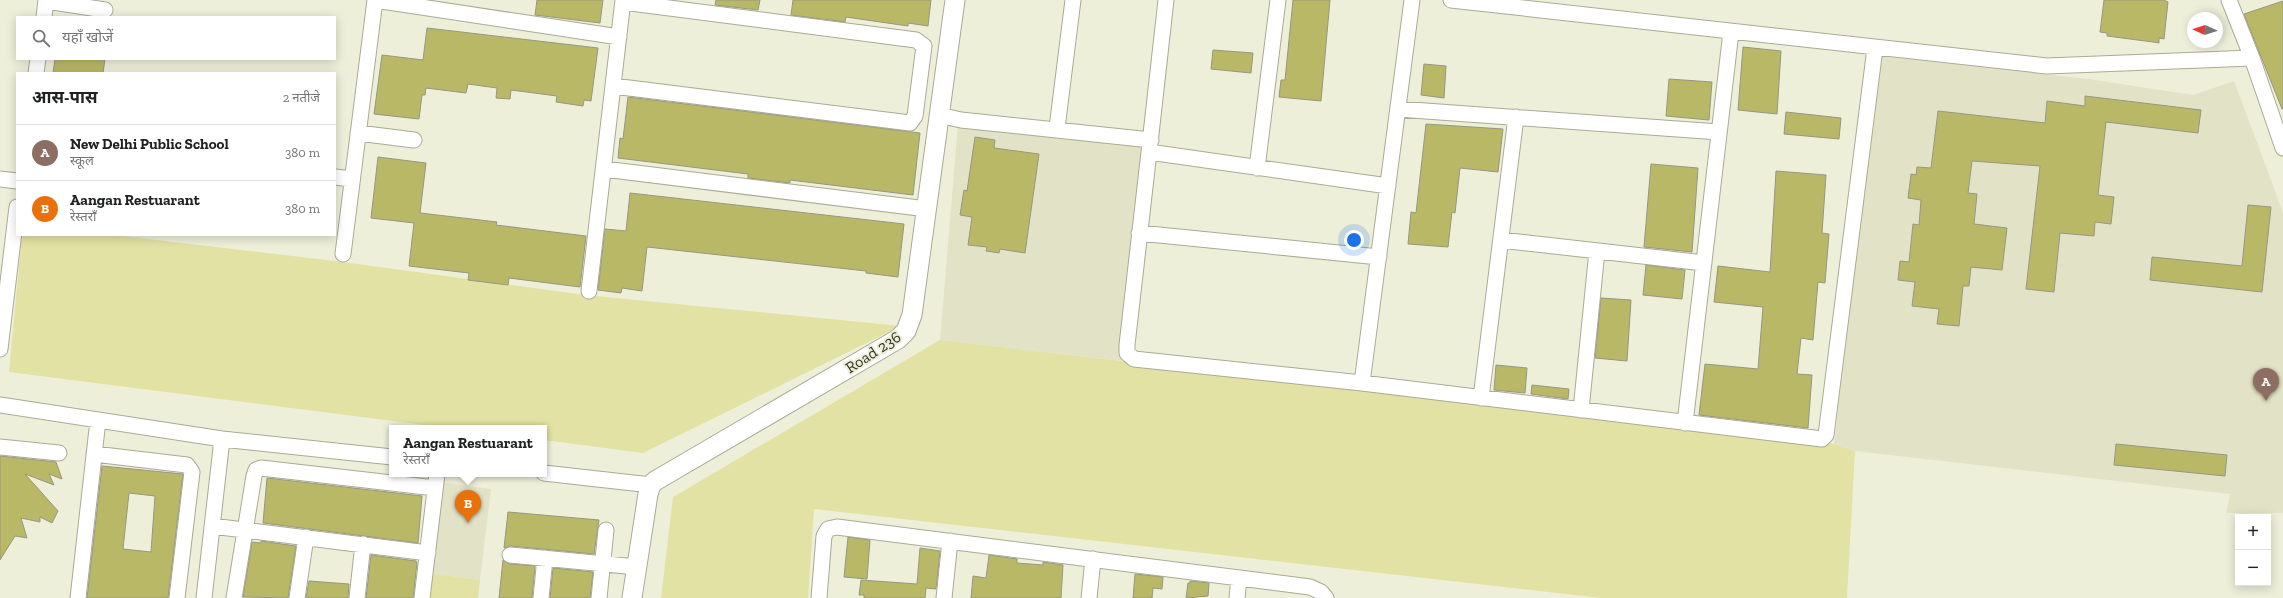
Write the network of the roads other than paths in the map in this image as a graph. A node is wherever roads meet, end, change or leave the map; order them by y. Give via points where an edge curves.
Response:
1 (375, 0) edge
2 (955, 0) edge
3 (1073, 0) edge
4 (1166, 0) edge
5 (1278, 0) edge
6 (1412, 0) edge
7 (1451, 0) edge
8 (2229, 0) edge
9 (46, 1) edge
10 (623, 1) edge
11 (105, 10) dead end
12 (44, 16) edge
13 (1731, 32) junction
14 (619, 37) junction
15 (1875, 48) junction
16 (2252, 58) junction
17 (38, 60) edge
18 (36, 72) edge
19 (613, 86) junction
20 (1398, 109) junction
21 (939, 115) junction
22 (1516, 117) junction
23 (1057, 128) junction
24 (1720, 132) junction
25 (358, 133) junction
26 (414, 140) dead end
27 (1150, 146) junction
28 (2283, 148) edge
29 (1257, 168) junction
30 (604, 169) junction
31 (336, 177) edge
32 (0, 178) edge
33 (352, 179) junction
34 (16, 181) edge
35 (1388, 186) junction
36 (927, 209) junction
37 (16, 215) edge
38 (1139, 233) junction
39 (1501, 240) junction
40 (1597, 251) junction
41 (343, 254) dead end
42 (1379, 257) junction
43 (1704, 263) junction
44 (589, 291) dead end
45 (0, 349) edge
46 (1362, 383) junction
47 (1481, 398) junction
48 (0, 406) edge
49 (1581, 410) junction
50 (98, 420) junction
51 (1685, 423) junction
52 (222, 439) junction
53 (0, 446) edge
54 (59, 453) dead end
55 (94, 454) junction
56 (389, 457) edge
57 (547, 473) edge
58 (436, 481) edge
59 (651, 485) junction
60 (212, 526) junction
61 (245, 530) junction
62 (606, 530) dead end
63 (306, 537) junction
64 (950, 541) junction
65 (363, 544) junction
66 (428, 553) junction
67 (510, 555) dead end
68 (545, 558) junction
69 (1093, 559) junction
70 (603, 564) junction
71 (637, 567) junction
72 (1239, 578) junction
73 (78, 598) edge
74 (177, 598) edge
75 (204, 598) edge
76 (234, 598) edge
77 (298, 598) edge
78 (357, 598) edge
79 (422, 598) edge
80 (541, 598) edge
81 (599, 598) edge
82 (632, 598) edge
83 (819, 598) edge
84 (944, 598) edge
85 (1089, 598) edge
86 (1237, 598) edge
87 (1326, 598) edge

1 - 14 street
1 - 25 street
2 - 21 street, Road 236
3 - 23 street
4 - 27 street
5 - 29 street
6 - 20 street
7 - 13 street
8 - 16 street
9 - 11 street
9 - 12 street
10 - 14 street
10 - 19 street via 916,40 924,46 915,116 910,123
13 - 15 street
13 - 24 street
14 - 19 street
15 - 16 street via 2047,66
15 - 51 street via 1825,438
16 - 28 street
17 - 18 street
19 - 30 street
20 - 22 street
20 - 35 street
21 - 23 street via 961,120
21 - 36 street, Road 236
22 - 24 street
22 - 39 street
23 - 27 street
24 - 43 street
25 - 26 street
25 - 33 street
27 - 29 street
27 - 38 street
29 - 35 street
30 - 36 street
30 - 44 street
31 - 33 street
32 - 34 street
33 - 41 street
35 - 42 street
36 - 59 street, Road 236 via 912,315 902,335
37 - 45 street
38 - 42 street
38 - 46 street via 1127,345 1129,357
39 - 40 street
39 - 47 street
40 - 43 street
40 - 49 street
42 - 46 street
43 - 51 street
46 - 47 street
47 - 49 street
48 - 50 street
49 - 51 street
50 - 52 street
50 - 55 street
52 - 56 street
52 - 60 street
53 - 54 street
55 - 73 street
55 - 74 street via 190,467 192,472
57 - 59 street
58 - 61 street via 261,468 256,470 254,476
58 - 66 street
59 - 71 street
60 - 61 street
60 - 75 street
61 - 63 street
61 - 76 street
62 - 70 street
63 - 65 street
63 - 77 street
64 - 69 street
64 - 83 street via 837,527 828,530 824,536
64 - 84 street
65 - 66 street
65 - 78 street
66 - 79 street
67 - 68 street
68 - 70 street
68 - 80 street
69 - 72 street
69 - 85 street
70 - 71 street
70 - 81 street
71 - 82 street
72 - 86 street
72 - 87 street via 1310,587 1321,592

